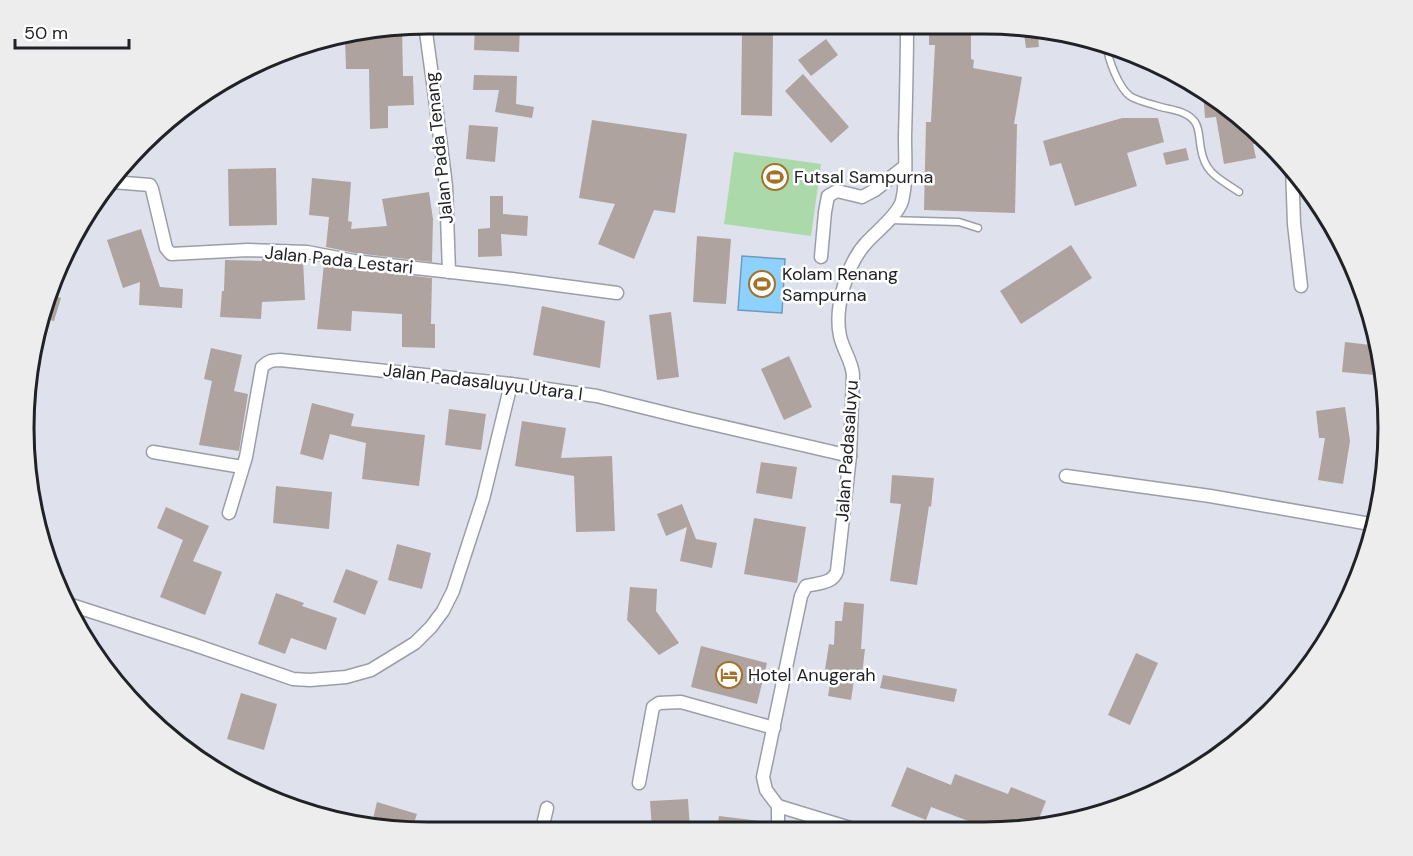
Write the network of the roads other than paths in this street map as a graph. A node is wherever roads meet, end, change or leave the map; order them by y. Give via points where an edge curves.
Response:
1 (427, 34) edge
2 (907, 34) edge
3 (1107, 54) edge
4 (904, 167) junction
5 (120, 183) edge
6 (1293, 183) edge
7 (1239, 192) dead end
8 (888, 220) junction
9 (978, 228) dead end
10 (821, 257) dead end
11 (449, 272) junction
12 (1301, 286) dead end
13 (617, 293) dead end
14 (511, 384) junction
15 (153, 452) dead end
16 (850, 456) junction
17 (242, 467) junction
18 (1066, 476) dead end
19 (229, 513) dead end
20 (1367, 523) edge
21 (78, 607) edge
22 (774, 728) junction
23 (639, 783) dead end
24 (778, 806) junction
25 (547, 808) dead end
26 (544, 822) edge
27 (778, 822) edge
28 (830, 822) edge

1 - 11 street, Jalan Pada Tenang via 446,186
2 - 4 street, Jalan Padasaluyu
3 - 7 lane via 1116,77 1130,96 1182,112 1194,120 1210,173
4 - 8 street, Jalan Padasaluyu via 902,200
4 - 10 street via 862,196 837,191 828,196
5 - 11 street, Jalan Pada Lestari via 150,185 166,248 171,254 307,252
6 - 12 street
8 - 9 lane via 959,222
8 - 16 street, Jalan Padasaluyu via 852,263 840,303 839,333 853,370
11 - 13 street, Jalan Pada Lestari
14 - 16 street, Jalan Padasaluyu Utara I via 597,396
14 - 17 street, Jalan Padasaluyu Utara I via 280,360 267,362 262,367
14 - 21 street via 483,499 453,591 431,627 415,643 372,670 346,677 293,679
15 - 17 street
16 - 22 street, Jalan Padasaluyu via 836,577 806,586 801,596
17 - 19 street, Jalan Padasaluyu Utara I
18 - 20 street
22 - 23 street via 681,702 659,703 653,708
22 - 24 street, Jalan Padasaluyu via 763,777 766,790
24 - 27 street, Jalan Padasaluyu
24 - 28 street
25 - 26 street

